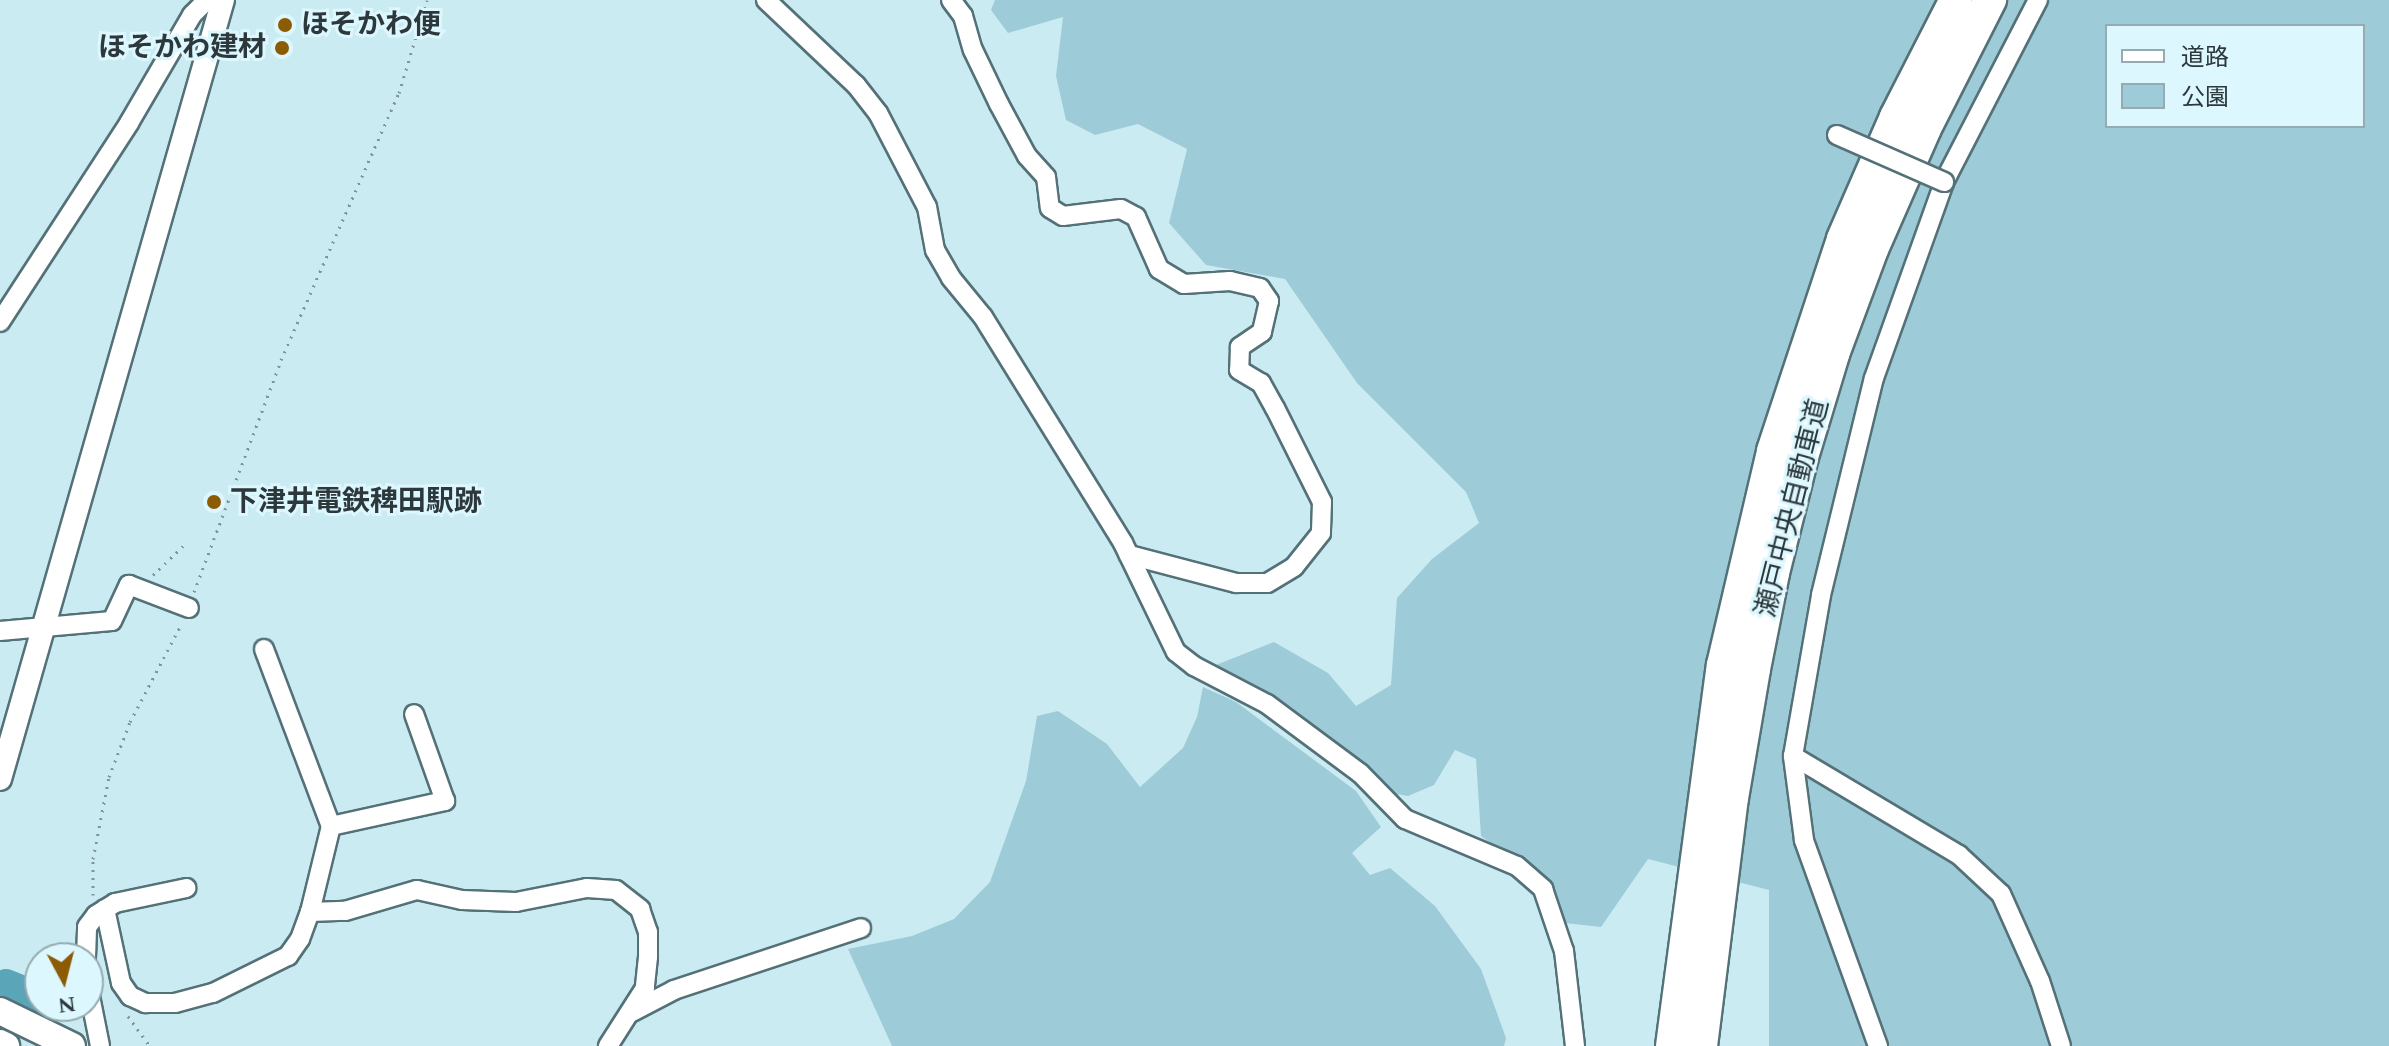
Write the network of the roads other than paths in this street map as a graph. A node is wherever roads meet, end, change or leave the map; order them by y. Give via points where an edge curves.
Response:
1 (207, 0) edge
2 (223, 0) edge
3 (766, 0) edge
4 (951, 0) edge
5 (1956, 0) edge
6 (1990, 0) edge
7 (2038, 0) edge
8 (1837, 135) dead end
9 (1944, 182) junction
10 (0, 322) edge
11 (1129, 555) junction
12 (189, 608) road end
13 (43, 628) junction
14 (0, 631) edge
15 (264, 649) dead end
16 (414, 714) dead end
17 (1793, 756) junction
18 (0, 779) edge
19 (1718, 796) junction
20 (331, 826) junction
21 (186, 888) dead end
22 (100, 912) junction
23 (310, 912) junction
24 (861, 928) dead end
25 (87, 942) edge
26 (0, 1011) edge
27 (630, 1013) junction
28 (95, 1022) edge
29 (0, 1043) edge
30 (6, 1046) edge
31 (72, 1046) edge
32 (100, 1046) edge
33 (608, 1046) edge
34 (1575, 1046) edge
35 (1672, 1046) edge
36 (1701, 1046) edge
37 (1878, 1046) edge
38 (2061, 1046) edge

1 - 10 street via 192,15
2 - 13 street
3 - 11 street via 856,85 878,113 927,207 935,250 983,317
4 - 11 street via 963,16 973,50 1006,117 1027,156 1046,177 1050,208 1063,216 1121,209 1136,217 1159,269 1184,284 1230,281 1260,288 1269,301 1262,332 1240,347 1239,370 1261,383 1275,408 1322,502 1321,533 1294,567 1267,583 1236,583
5 - 19 highway, 瀬戸中央自動車道 via 1855,212 1773,451 1743,568
6 - 19 highway, 瀬戸中央自動車道 via 1907,168 1833,354
7 - 9 street
8 - 9 street, bridge
9 - 17 street via 1874,378 1821,595
11 - 34 street via 1176,652 1267,704 1360,773 1405,819 1517,866 1543,889 1564,951
12 - 13 street via 129,585 112,621
13 - 14 street
13 - 18 street
15 - 20 street
16 - 20 street via 445,801
17 - 37 street via 1804,840
17 - 38 street via 1959,855 2001,894 2040,981
19 - 35 highway, 瀬戸中央自動車道
19 - 36 highway, 瀬戸中央自動車道
20 - 23 street
21 - 22 street via 115,903
22 - 23 street via 121,983 130,996 161,1005 213,993 288,956
22 - 25 street via 87,927
23 - 27 street via 345,911 417,890 462,900 516,902 587,888 616,890 640,909 648,932 645,988
24 - 27 street via 674,990
26 - 31 main road
27 - 33 street
28 - 32 street
29 - 30 main road

